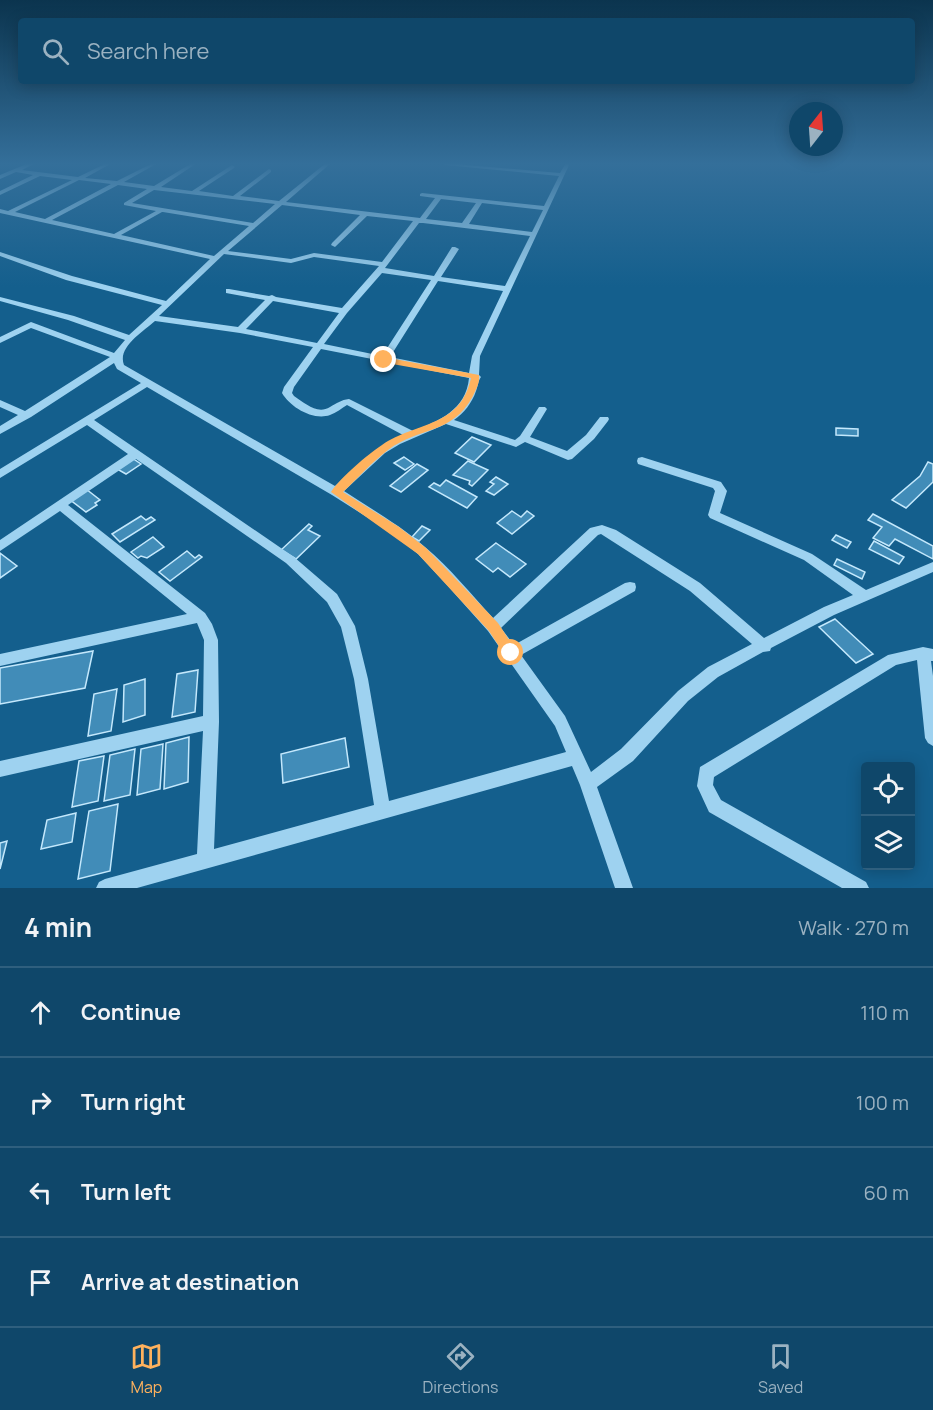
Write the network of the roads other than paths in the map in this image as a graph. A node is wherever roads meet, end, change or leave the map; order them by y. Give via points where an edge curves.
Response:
1 (27, 204) edge
2 (78, 204) edge
3 (128, 204) edge
4 (279, 204) edge
5 (283, 204) edge
6 (433, 204) edge
7 (478, 204) edge
8 (512, 204) edge
9 (547, 204) edge
10 (545, 208) junction
11 (160, 210) junction
12 (0, 211) edge
13 (9, 213) junction
14 (365, 214) junction
15 (46, 221) junction
16 (419, 221) junction
17 (254, 225) junction
18 (464, 226) junction
19 (532, 234) junction
20 (114, 237) junction
21 (335, 245) dead end
22 (455, 249) dead end
23 (0, 254) edge
24 (218, 255) junction
25 (382, 267) junction
26 (437, 278) junction
27 (507, 289) junction
28 (229, 291) dead end
29 (272, 297) junction
30 (0, 299) edge
31 (168, 304) junction
32 (344, 311) junction
33 (154, 318) junction
34 (240, 330) junction
35 (131, 339) junction
36 (0, 340) edge
37 (319, 346) junction
38 (117, 357) junction
39 (384, 360) junction
40 (476, 377) junction
41 (147, 383) junction
42 (0, 404) edge
43 (542, 409) dead end
44 (27, 415) junction
45 (604, 419) dead end
46 (87, 420) junction
47 (447, 421) junction
48 (0, 431) edge
49 (410, 434) junction
50 (524, 438) junction
51 (135, 454) junction
52 (642, 461) dead end
53 (0, 474) edge
54 (336, 492) junction
55 (60, 505) junction
56 (0, 546) edge
57 (929, 571) edge
58 (630, 587) dead end
59 (865, 596) junction
60 (200, 617) junction
61 (493, 627) junction
62 (765, 646) junction
63 (511, 653) junction
64 (928, 654) edge
65 (0, 660) edge
66 (211, 722) junction
67 (933, 738) edge
68 (577, 757) junction
69 (0, 769) edge
70 (588, 784) junction
71 (383, 812) junction
72 (205, 861) junction
73 (105, 888) edge
74 (624, 888) edge
75 (860, 888) edge

1 - 13 street
2 - 15 street
3 - 11 street
4 - 17 street
5 - 14 street
6 - 16 street
7 - 18 street
8 - 10 street
9 - 10 street
10 - 19 street
11 - 17 street
11 - 20 street
12 - 13 street
13 - 15 street
14 - 16 street
14 - 21 street
15 - 20 street
16 - 18 street
16 - 25 street
17 - 24 street
18 - 19 street
19 - 27 street
20 - 24 street
22 - 26 street
23 - 31 street via 69,278
24 - 25 street via 291,261 314,255
24 - 31 street
25 - 26 street
25 - 32 street
26 - 27 street
26 - 39 street
27 - 40 street via 476,356
28 - 29 street
29 - 32 street
29 - 34 street
30 - 35 street
31 - 33 street
32 - 37 street
33 - 34 street
33 - 35 street
34 - 37 street
35 - 38 street
36 - 38 street via 31,325
37 - 39 street
37 - 49 street via 289,387 290,398 322,415 349,402
38 - 41 street via 120,367
38 - 44 street
39 - 40 street
40 - 47 street via 469,398
41 - 46 street
41 - 54 street
42 - 44 street
43 - 50 street
44 - 48 street
45 - 50 street via 568,456
46 - 51 street
46 - 53 street
47 - 49 street
47 - 50 street via 511,444
49 - 54 street via 386,447
51 - 55 street
51 - 71 street via 290,560 332,597 348,626 361,679
52 - 59 street via 717,485 721,490 714,515 808,557
54 - 61 street via 422,551
55 - 56 street
55 - 60 street
57 - 59 street
58 - 63 street
59 - 62 street
60 - 65 street
60 - 66 street via 211,640
61 - 62 street via 594,531 602,529 695,587
61 - 63 street
62 - 70 street via 712,672 683,696 627,755
63 - 68 street via 560,721
64 - 67 street
64 - 75 street via 893,659 706,773 705,786 716,806
66 - 69 street
66 - 72 street
68 - 70 street
68 - 71 street
70 - 74 street
71 - 72 street
72 - 73 street

